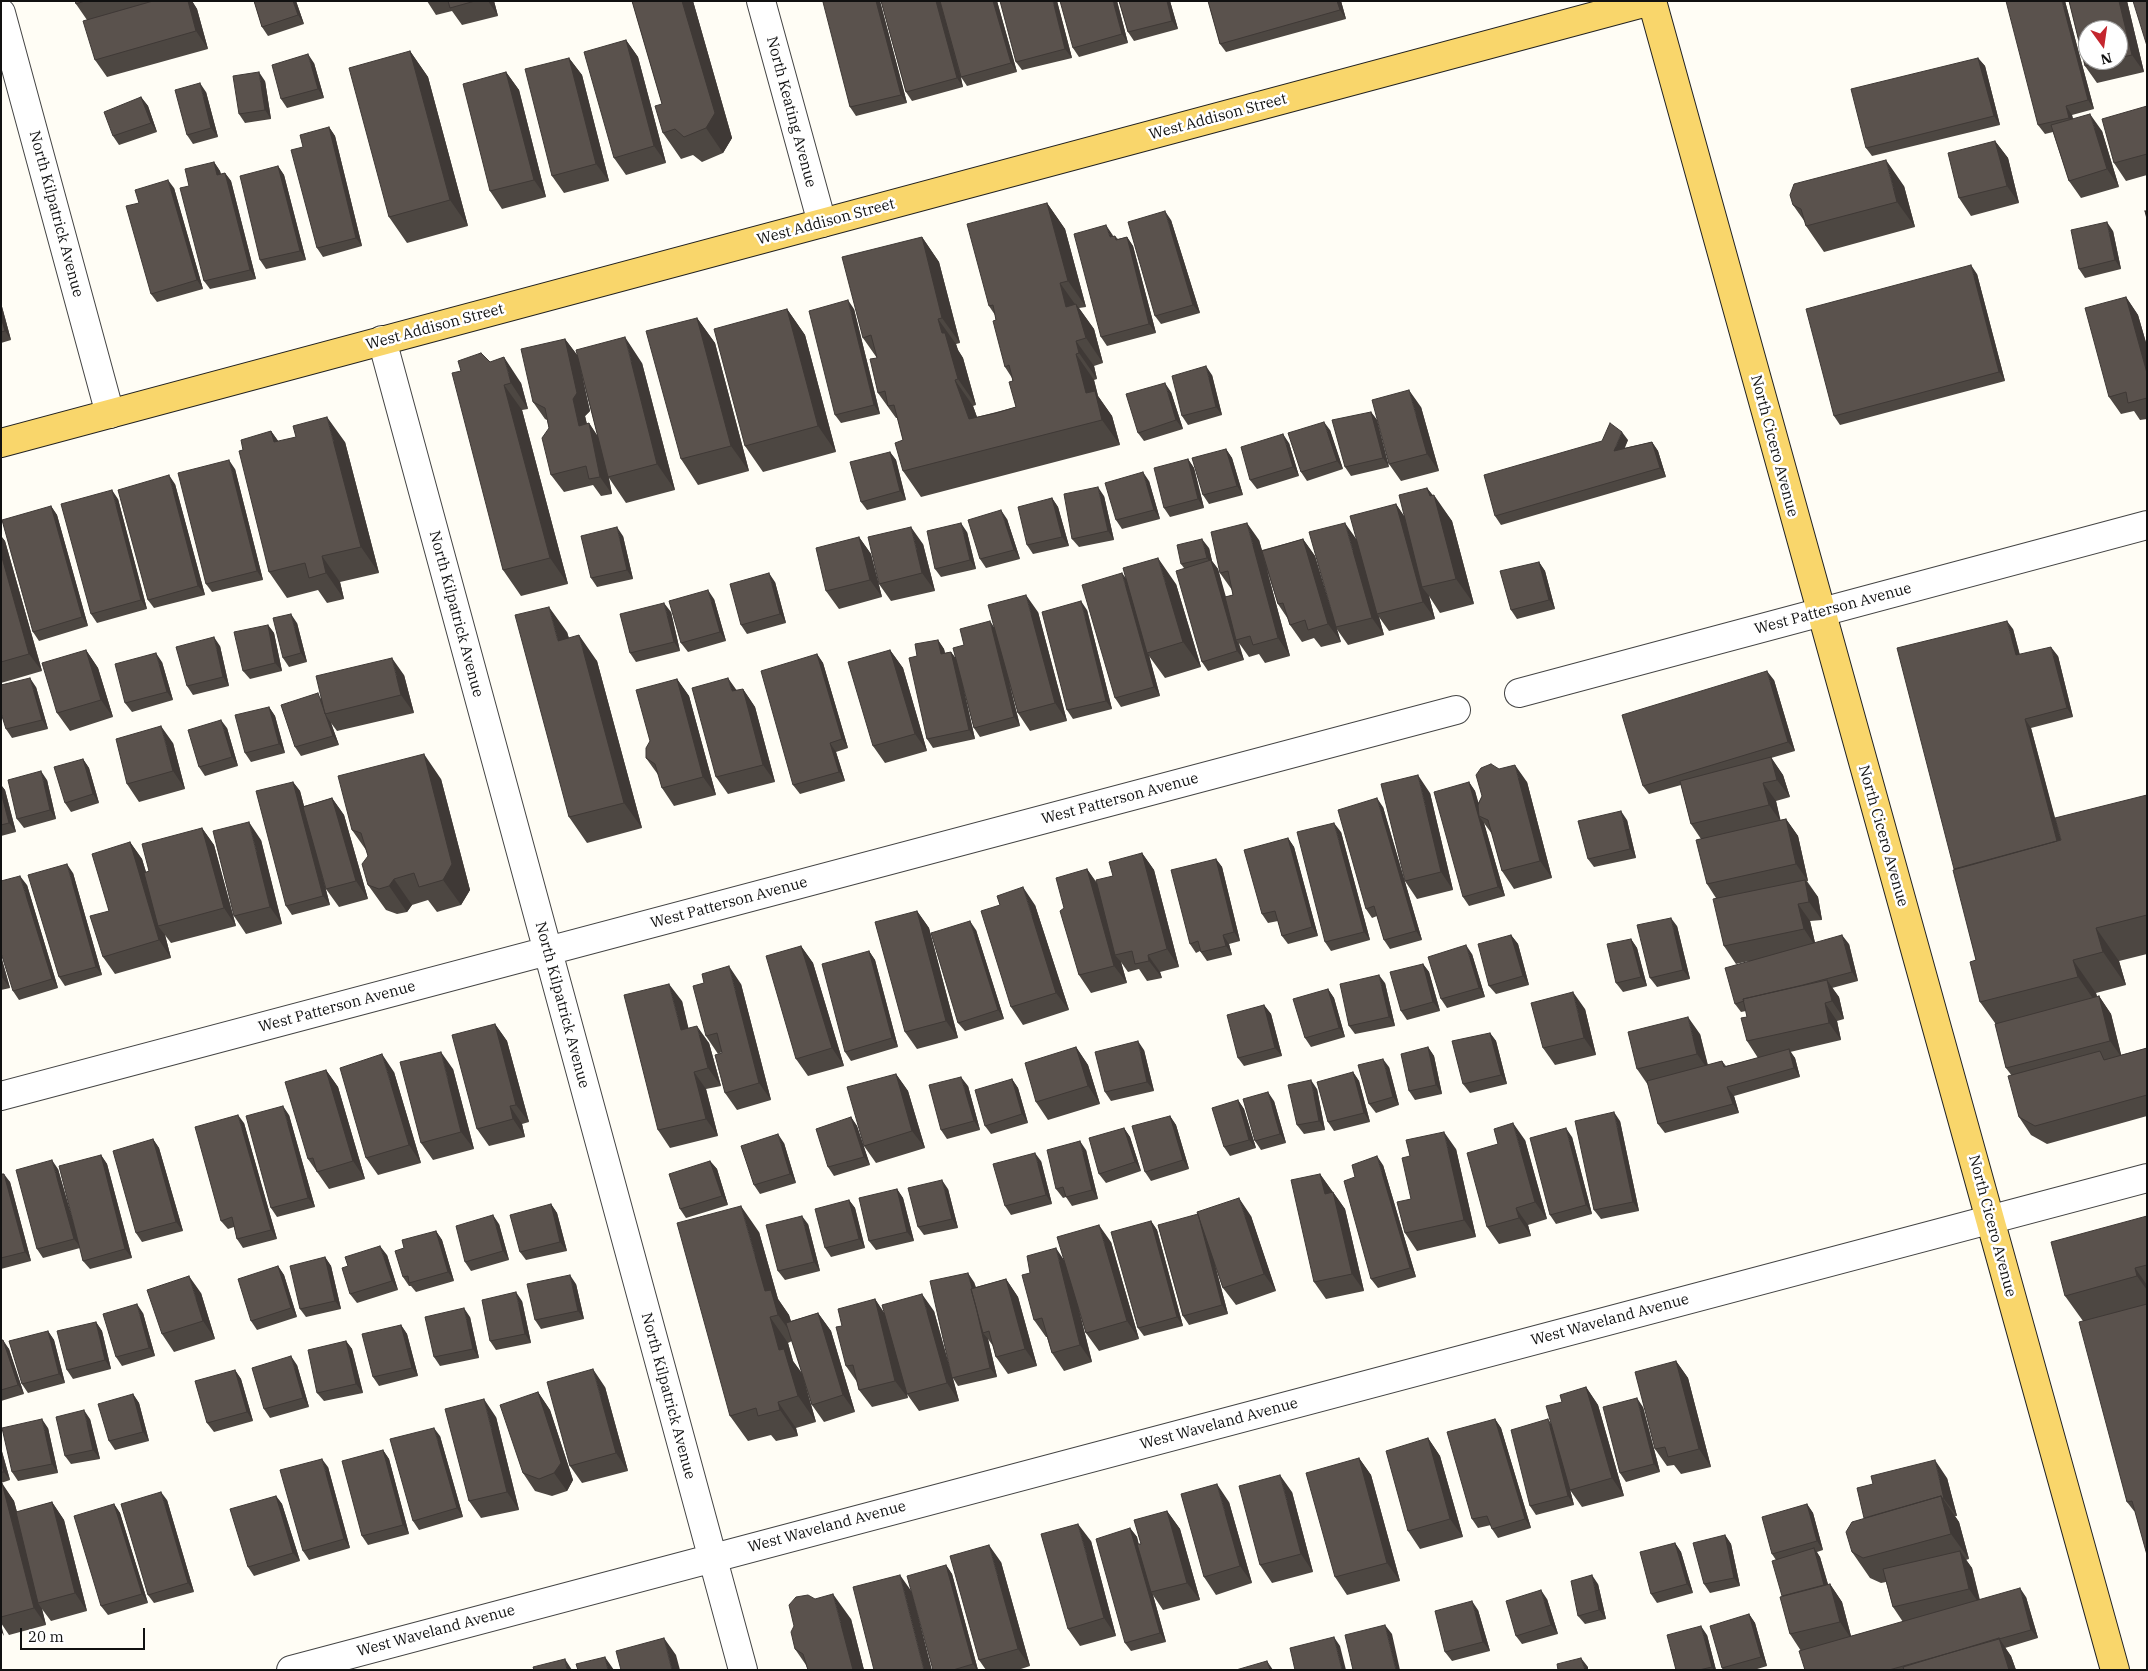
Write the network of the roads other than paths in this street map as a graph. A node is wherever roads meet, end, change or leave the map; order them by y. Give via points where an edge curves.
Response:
1 (761, 1) edge
2 (1652, 1) edge
3 (1, 13) edge
4 (822, 223) junction
5 (382, 340) junction
6 (110, 414) junction
7 (1, 443) edge
8 (2147, 525) edge
9 (1821, 613) junction
10 (1519, 693) dead end
11 (1456, 710) dead end
12 (548, 951) junction
13 (1, 1096) edge
14 (2147, 1178) edge
15 (1990, 1220) junction
16 (712, 1558) junction
17 (291, 1670) edge
18 (743, 1670) edge
19 (2115, 1670) edge

1 - 4 street, North Keating Avenue
2 - 4 main road, West Addison Street
2 - 9 main road, North Cicero Avenue
3 - 6 street, North Kilpatrick Avenue
4 - 5 main road, West Addison Street
5 - 6 main road, West Addison Street
5 - 12 street, North Kilpatrick Avenue
6 - 7 main road, West Addison Street
8 - 9 street, West Patterson Avenue
9 - 10 street, West Patterson Avenue
9 - 15 main road, North Cicero Avenue
11 - 12 street, West Patterson Avenue
12 - 13 street, West Patterson Avenue
12 - 16 street, North Kilpatrick Avenue
14 - 15 street, West Waveland Avenue
15 - 16 street, West Waveland Avenue
15 - 19 main road, North Cicero Avenue
16 - 17 street, West Waveland Avenue
16 - 18 street, North Kilpatrick Avenue

